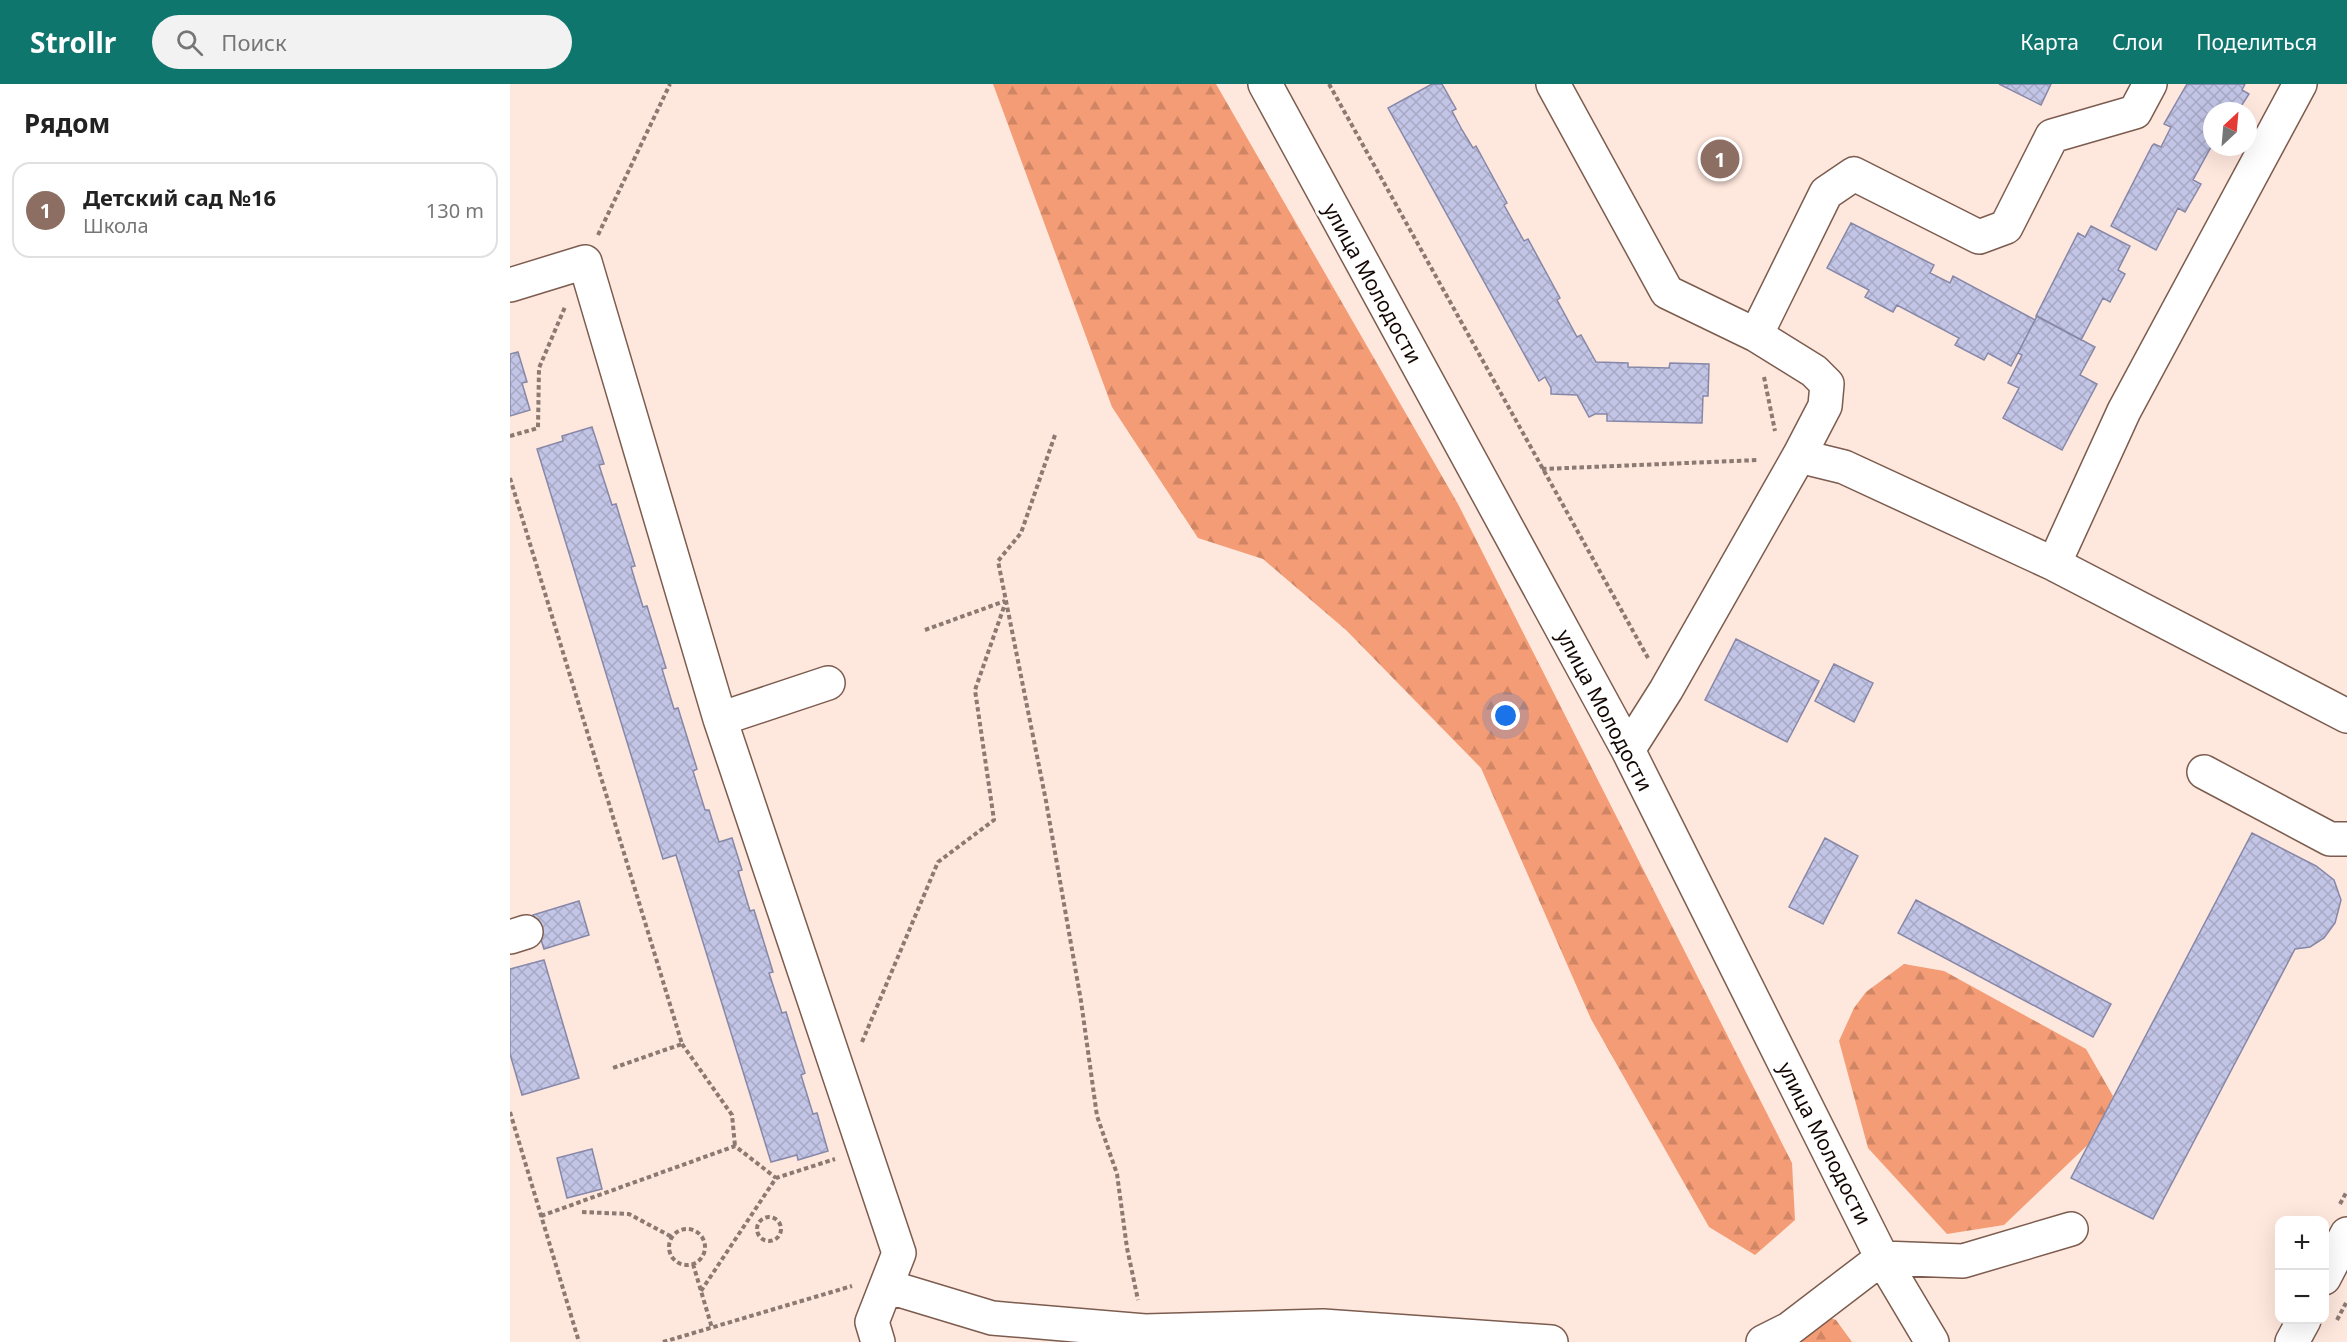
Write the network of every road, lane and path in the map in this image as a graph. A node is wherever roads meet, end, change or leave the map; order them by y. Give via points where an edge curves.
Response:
1 (670, 84) edge
2 (1265, 84) edge
3 (1329, 84) edge
4 (1553, 84) edge
5 (2150, 84) edge
6 (2300, 84) edge
7 (585, 262) junction
8 (510, 285) edge
9 (1756, 335) junction
10 (1054, 435) dead end
11 (510, 436) edge
12 (1790, 457) junction
13 (1542, 469) junction
14 (510, 478) edge
15 (2054, 564) junction
16 (1006, 601) junction
17 (924, 630) dead end
18 (828, 683) dead end
19 (1666, 690) junction
20 (2347, 716) edge
21 (720, 719) junction
22 (1628, 750) junction
23 (2204, 772) dead end
24 (2347, 839) edge
25 (682, 1044) junction
26 (613, 1068) dead end
27 (844, 1086) junction
28 (510, 1112) edge
29 (735, 1146) junction
30 (865, 1149) junction
31 (776, 1178) junction
32 (582, 1212) dead end
33 (541, 1216) junction
34 (749, 1219) junction
35 (758, 1224) junction
36 (2071, 1229) dead end
37 (2347, 1234) edge
38 (672, 1237) junction
39 (1882, 1258) junction
40 (693, 1264) junction
41 (2329, 1270) edge
42 (886, 1286) junction
43 (701, 1291) junction
44 (2302, 1324) edge
45 (712, 1328) junction
46 (1145, 1331) junction
47 (579, 1342) edge
48 (663, 1342) edge
49 (878, 1342) edge
50 (1551, 1342) edge
51 (1763, 1342) edge
52 (1932, 1342) edge
53 (2292, 1342) edge

1 - 7 path
2 - 22 street, улица Молодости
3 - 13 path
4 - 9 street via 1667,292
5 - 9 street via 2135,112 2052,136 2006,227 1979,237 1854,174 1826,193
6 - 15 street via 2124,411
7 - 8 street
7 - 11 path via 539,368 538,428
7 - 21 street
9 - 12 path
9 - 12 street via 1814,371 1827,384 1825,406
10 - 16 path via 1021,532 998,561
12 - 13 path
12 - 15 street via 1844,467
12 - 19 street
13 - 19 path
14 - 25 path
15 - 20 street
16 - 17 path
16 - 27 path via 975,690 994,820 938,862
16 - 46 path via 1046,801 1097,1116 1117,1174 1127,1248
18 - 21 street
19 - 22 street
21 - 27 street
22 - 39 street, улица Молодости
23 - 24 street via 2330,839
25 - 26 path
25 - 29 path via 732,1114
27 - 30 street
28 - 33 path
29 - 31 path
29 - 33 path
30 - 31 path
30 - 42 street via 899,1253
31 - 34 path
32 - 38 path via 629,1214
33 - 47 path
34 - 35 path
34 - 43 path
35 - 35 path via 758,1233 764,1239 772,1240 780,1233 779,1222 773,1218 762,1219
36 - 39 street via 1963,1262
37 - 41 street
38 - 40 path via 672,1257 681,1264
38 - 40 path via 685,1228 697,1230 705,1239 703,1257
39 - 51 street via 1789,1329
39 - 52 street, улица Молодости
40 - 43 path
42 - 45 path via 858,1285
42 - 46 street via 992,1318
42 - 49 street via 872,1323
43 - 45 path
44 - 53 street
45 - 48 path
46 - 50 street via 1323,1326

